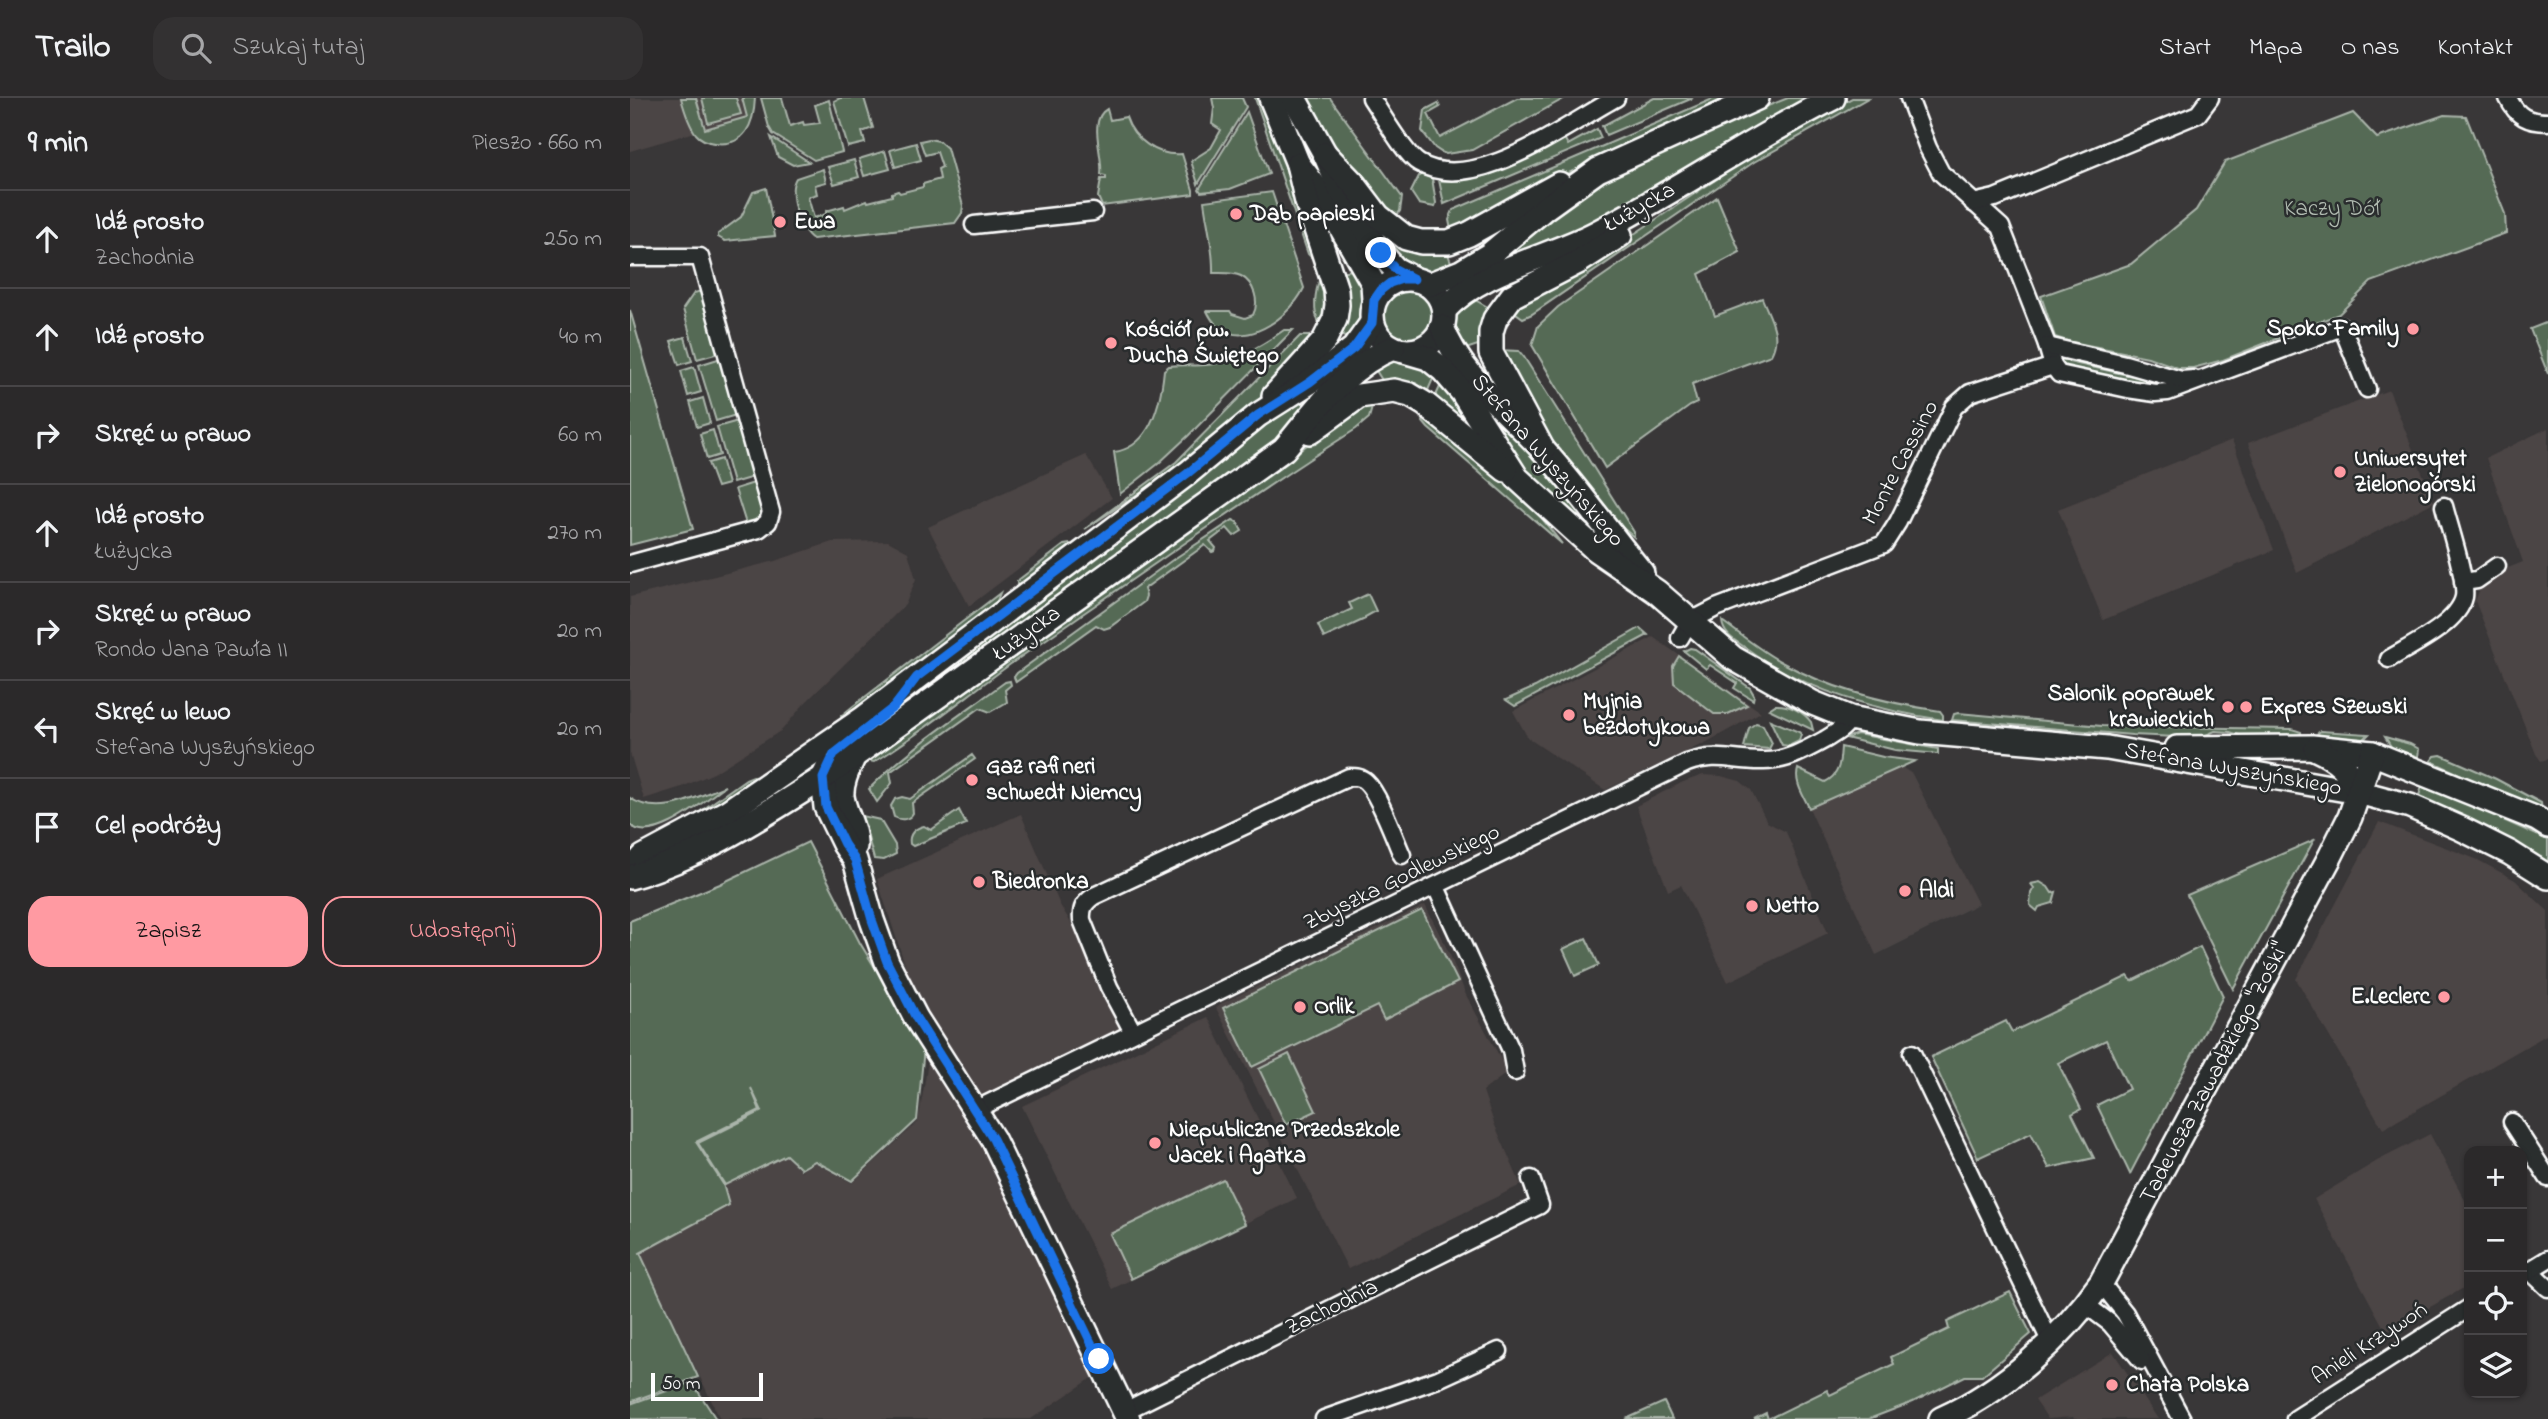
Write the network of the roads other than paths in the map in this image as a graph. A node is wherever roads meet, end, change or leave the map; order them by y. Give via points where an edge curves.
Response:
1 (1272, 98) edge
2 (1294, 98) edge
3 (1371, 98) edge
4 (1616, 98) edge
5 (1757, 98) edge
6 (1833, 98) edge
7 (1909, 98) edge
8 (2210, 98) edge
9 (2508, 98) edge
10 (2548, 122) edge
11 (1325, 154) junction
12 (1298, 164) junction
13 (1598, 170) junction
14 (1654, 201) junction
15 (1973, 203) junction
16 (1093, 212) dead end
17 (974, 225) dead end
18 (630, 257) edge
19 (1421, 282) junction
20 (1373, 311) junction
21 (1443, 318) junction
22 (2047, 346) junction
23 (1399, 350) junction
24 (2053, 368) junction
25 (2207, 378) junction
26 (2367, 389) dead end
27 (1258, 415) junction
28 (1284, 449) junction
29 (1543, 450) junction
30 (1517, 478) junction
31 (2444, 506) dead end
32 (630, 564) edge
33 (2497, 566) dead end
34 (2463, 582) junction
35 (1657, 592) junction
36 (1685, 630) junction
37 (2389, 659) dead end
38 (917, 677) junction
39 (1850, 718) junction
40 (2312, 747) junction
41 (2107, 748) junction
42 (2372, 753) junction
43 (853, 758) junction
44 (2416, 769) junction
45 (823, 778) junction
46 (776, 779) junction
47 (2358, 792) junction
48 (788, 802) junction
49 (834, 802) junction
50 (2548, 826) edge
51 (1402, 855) dead end
52 (630, 874) edge
53 (2548, 877) edge
54 (1436, 887) junction
55 (1133, 1032) junction
56 (1912, 1053) dead end
57 (1515, 1072) dead end
58 (975, 1110) junction
59 (2512, 1122) dead end
60 (2548, 1178) edge
61 (1531, 1179) dead end
62 (2548, 1259) edge
63 (2527, 1271) edge
64 (2527, 1273) edge
65 (2101, 1283) junction
66 (2548, 1288) edge
67 (2086, 1305) junction
68 (2464, 1311) edge
69 (2050, 1341) junction
70 (1499, 1351) dead end
71 (2165, 1390) junction
72 (1126, 1415) edge
73 (1324, 1419) edge
74 (1941, 1419) edge
75 (2182, 1419) edge
76 (2295, 1419) edge

1 - 12 street
2 - 11 street
3 - 4 street via 1417,162 1451,172 1499,162
5 - 13 street
6 - 14 street, Łużycka
7 - 15 street via 1941,173
8 - 15 street via 2198,114
9 - 10 street via 2521,117
11 - 13 street via 1378,216 1406,238 1435,244 1469,234 1551,187
11 - 19 street via 1340,189 1382,254 1395,269
12 - 20 street via 1324,198 1373,283
12 - 27 street via 1336,290 1335,319 1324,341
13 - 19 street via 1489,255 1461,272
14 - 21 street, Łużycka via 1570,246 1492,276 1454,300
14 - 29 street via 1624,233 1512,296 1494,318 1491,353
15 - 22 street via 2001,227
16 - 17 street
18 - 32 street via 700,257 771,512 760,529
19 - 20 street via 1402,279 1390,283 1381,290
19 - 21 street via 1439,296
20 - 23 street via 1384,342
20 - 27 street, Łużycka via 1354,348
21 - 23 street via 1431,343 1413,351
21 - 29 street, Stefana Wyszyńskiego via 1454,354
22 - 24 street
22 - 25 street via 2181,380
23 - 28 street, Łużycka via 1367,361 1333,391
23 - 30 street, Stefana Wyszyńskiego via 1429,358 1443,370
24 - 25 street via 2064,377 2155,393
24 - 36 street, Monte Cassino via 1970,393 1954,407 1884,544 1716,608
25 - 26 street via 2342,327
27 - 38 street, Łużycka
28 - 30 street via 1359,396 1394,391 1425,404
28 - 43 street, Łużycka
29 - 35 street, Stefana Wyszyńskiego
30 - 35 street, Stefana Wyszyńskiego via 1596,550
31 - 34 street
33 - 34 street via 2477,580
34 - 37 street via 2464,597 2436,631
35 - 36 street, Stefana Wyszyńskiego
36 - 39 street, Stefana Wyszyńskiego via 1813,703
38 - 45 street via 894,707 834,754
38 - 46 street, Łużycka
39 - 41 street, Stefana Wyszyńskiego via 1920,732
39 - 54 street, Zbyszka Godlewskiego via 1848,725 1827,738 1781,759 1715,756 1687,763
40 - 41 street, Stefana Wyszyńskiego
40 - 42 street, Stefana Wyszyńskiego
40 - 47 street, Stefana Wyszyńskiego via 2345,767
41 - 47 street, Stefana Wyszyńskiego
42 - 44 street, Stefana Wyszyńskiego
42 - 47 street, Tadeusza Zawadzkiego "Zośki"
43 - 45 street, Łużycka
43 - 49 street
44 - 47 street, Stefana Wyszyńskiego via 2396,771
44 - 50 street, Stefana Wyszyńskiego
45 - 46 street via 803,774
45 - 48 street, Łużycka
45 - 49 street, Zachodnia
46 - 52 street, Łużycka via 727,812 643,857
47 - 53 street, Stefana Wyszyńskiego via 2410,806 2462,829
47 - 65 street, Tadeusza Zawadzkiego "Zośki" via 2309,898
48 - 49 street
48 - 52 street, Łużycka via 662,868
49 - 58 street, Zachodnia via 856,838 855,860 887,962 916,1018
51 - 55 street via 1373,791 1365,781 1349,777 1094,896 1081,910 1082,920 1109,988
54 - 55 street, Zbyszka Godlewskiego
54 - 57 street via 1511,1050
55 - 58 street, Zbyszka Godlewskiego
56 - 69 street
58 - 72 street, Zachodnia
59 - 60 street
61 - 72 street, Zachodnia via 1540,1205
62 - 63 street
64 - 66 street
65 - 67 street, Tadeusza Zawadzkiego "Zośki"
65 - 71 street via 2125,1313
67 - 69 street, Tadeusza Zawadzkiego "Zośki"
67 - 71 street via 2110,1323
68 - 76 street, Anieli Krzywoń
69 - 74 street, Tadeusza Zawadzkiego "Zośki" via 1971,1406
70 - 73 street via 1438,1379
71 - 75 street

